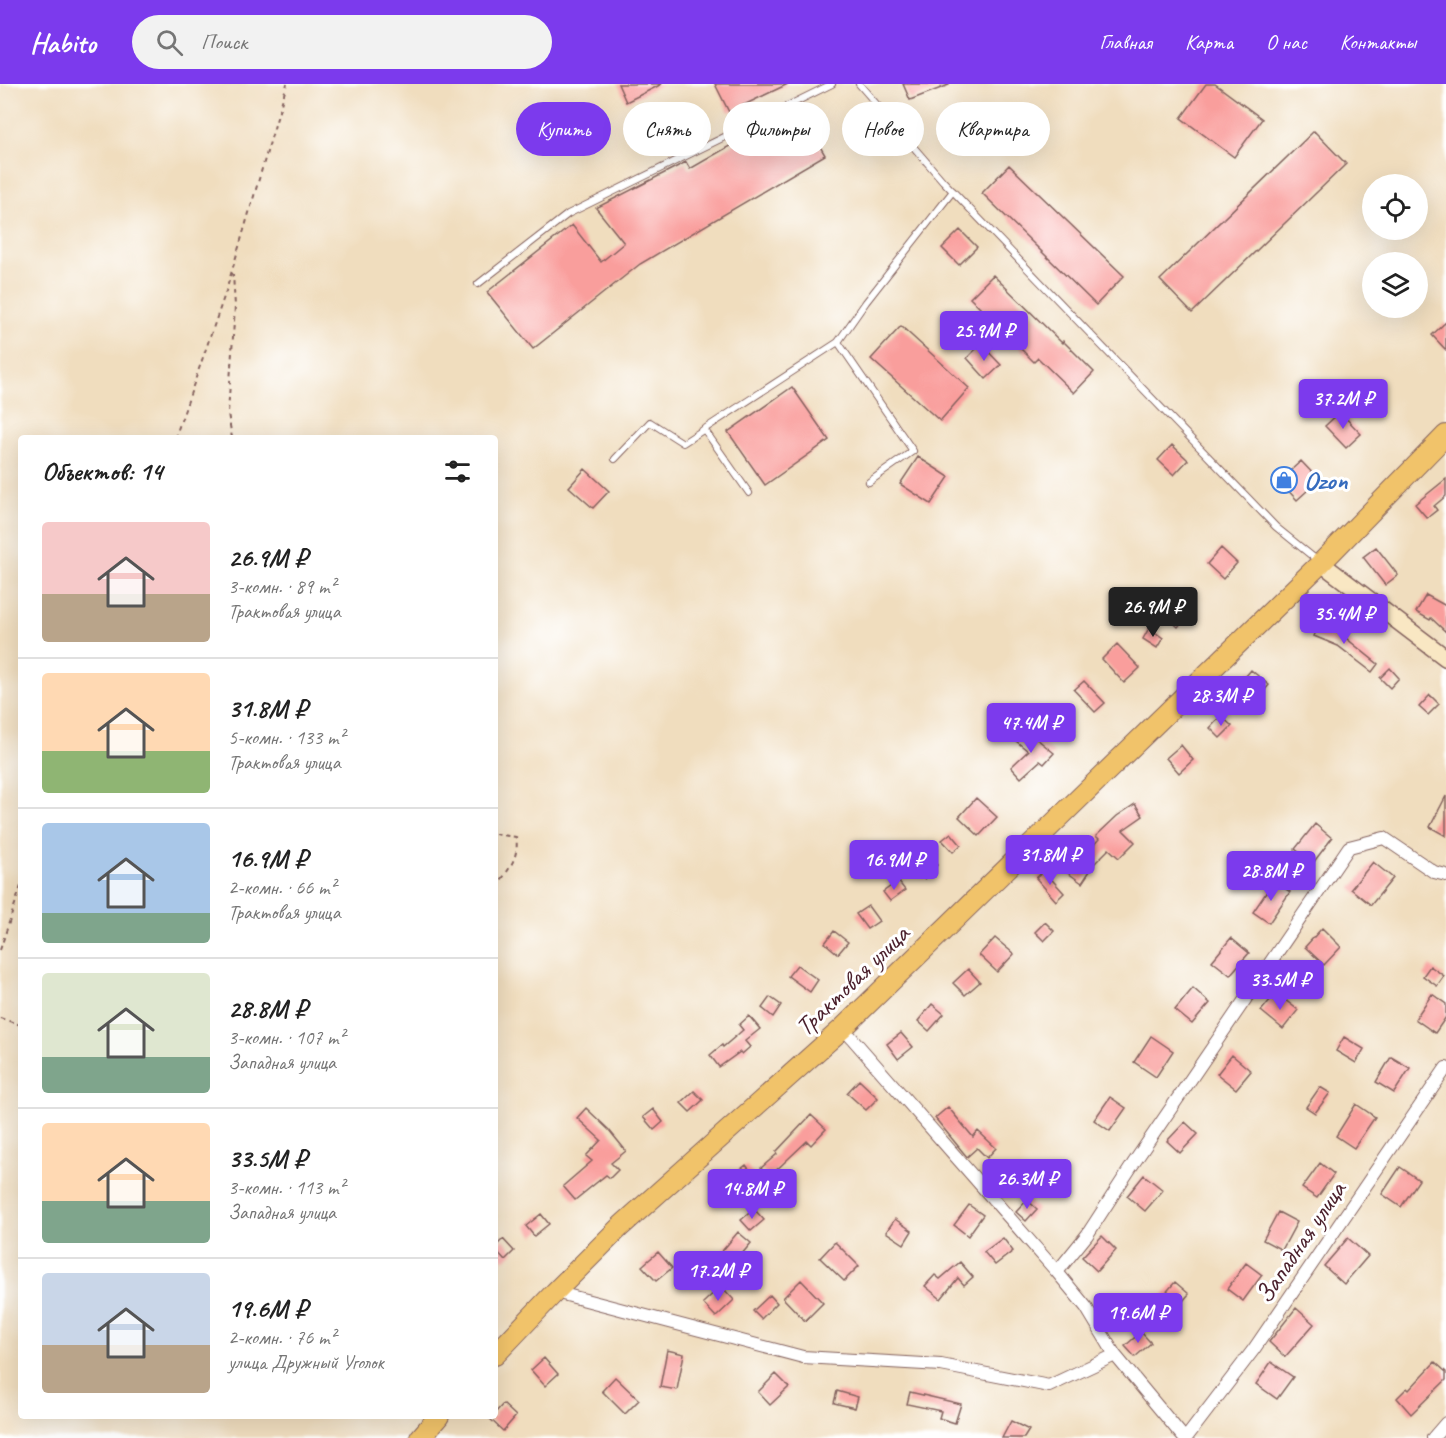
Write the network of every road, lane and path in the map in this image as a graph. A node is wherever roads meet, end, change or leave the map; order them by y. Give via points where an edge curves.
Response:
1 (287, 84) edge
2 (832, 84) edge
3 (859, 84) edge
4 (952, 192) junction
5 (232, 270) junction
6 (478, 284) dead end
7 (838, 342) junction
8 (704, 429) junction
9 (176, 435) edge
10 (232, 435) edge
11 (1446, 435) edge
12 (615, 459) dead end
13 (869, 482) dead end
14 (749, 493) dead end
15 (1321, 562) junction
16 (1446, 658) edge
17 (498, 834) edge
18 (1446, 875) edge
19 (498, 884) edge
20 (18, 895) edge
21 (0, 950) edge
22 (0, 1018) edge
23 (18, 1024) edge
24 (843, 1028) junction
25 (1446, 1068) edge
26 (1057, 1272) junction
27 (555, 1292) junction
28 (498, 1352) edge
29 (1116, 1355) junction
30 (436, 1419) edge
31 (1446, 1423) edge
32 (420, 1438) edge
33 (1185, 1438) edge
34 (1433, 1438) edge

1 - 5 path
2 - 6 lane via 568,214
3 - 4 lane
4 - 7 lane
4 - 15 lane via 1276,527
5 - 9 path
5 - 10 path via 235,306 228,413
7 - 8 lane
7 - 13 lane via 913,451
8 - 12 lane via 683,442 650,422
8 - 14 lane
11 - 15 main road, Трактовая улица
15 - 16 street
15 - 24 main road, Трактовая улица
17 - 19 path via 516,837 518,847 513,864
18 - 26 street via 1434,872 1384,838 1349,847 1087,1235
20 - 21 path
22 - 23 path
24 - 26 street
24 - 27 main road, Трактовая улица via 620,1227
25 - 33 street, Западная улица via 1254,1349
26 - 29 street via 1086,1307
27 - 28 main road, Трактовая улица
27 - 29 street via 803,1357 941,1365 1049,1386
29 - 33 street
30 - 32 main road
31 - 34 street

